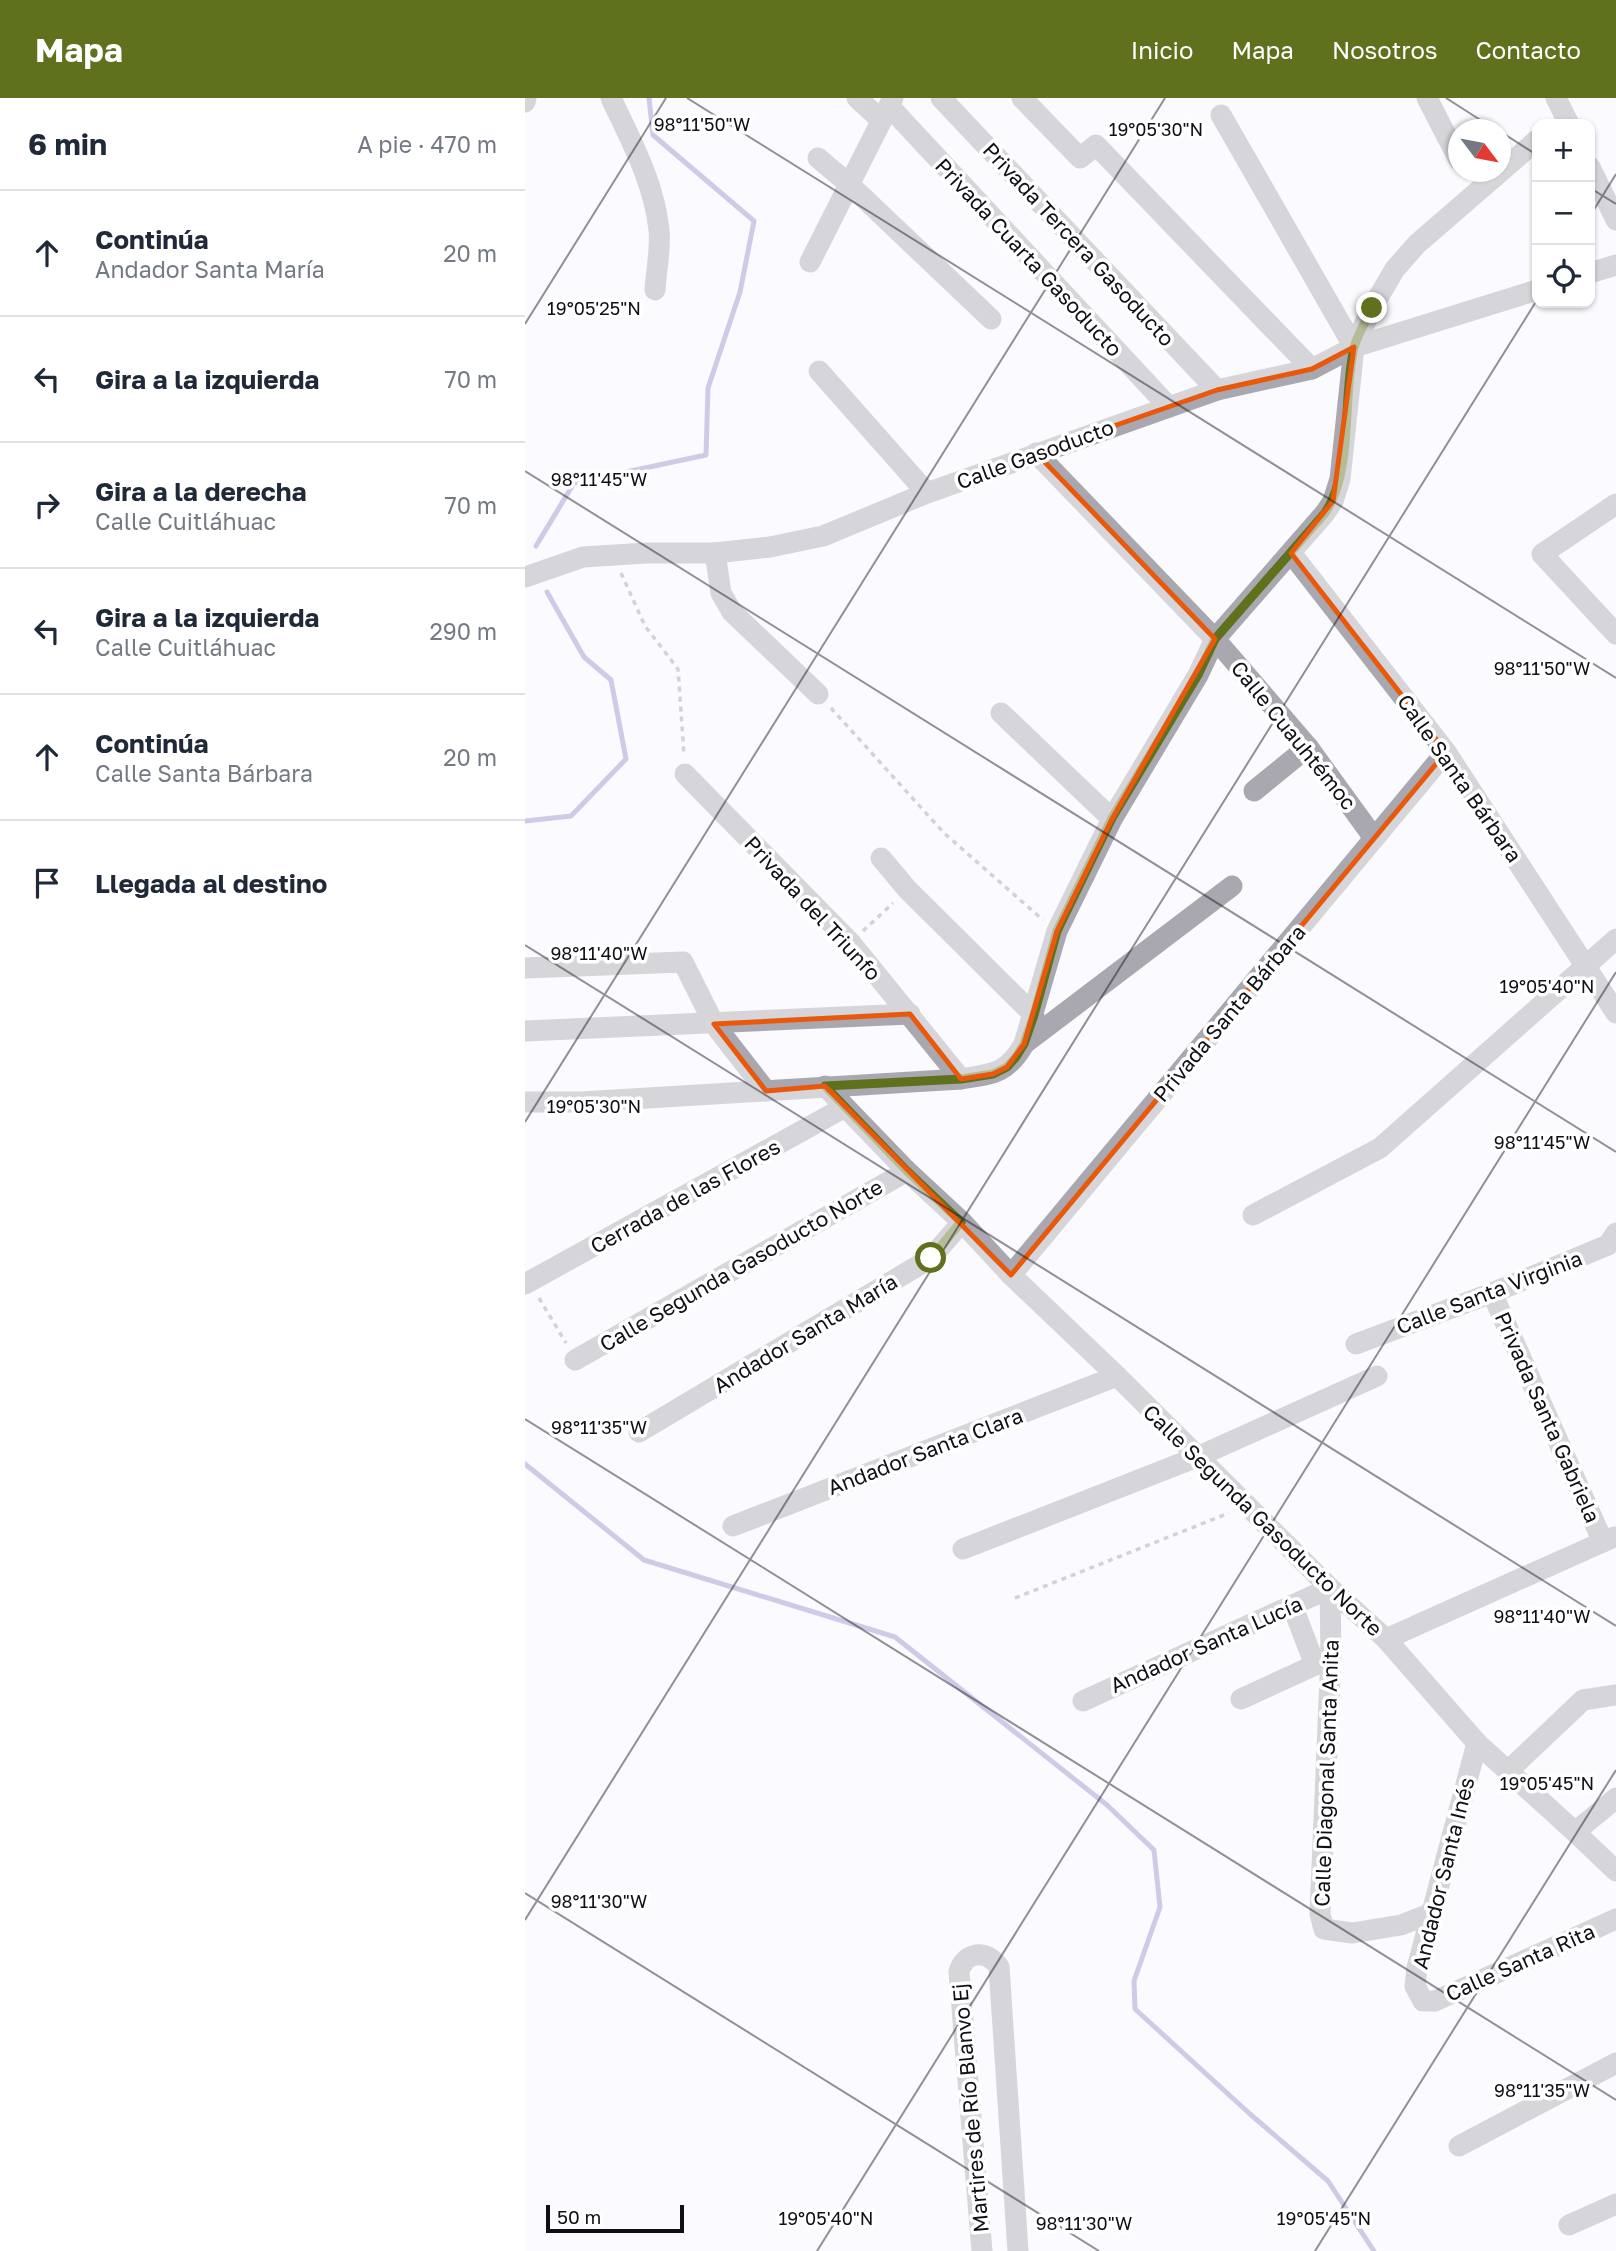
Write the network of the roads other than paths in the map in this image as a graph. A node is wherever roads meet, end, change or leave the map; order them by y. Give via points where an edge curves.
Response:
1 (611, 98) edge
2 (857, 98) edge
3 (941, 98) edge
4 (1022, 98) edge
5 (1427, 98) edge
6 (888, 108) edge
7 (1221, 115) dead end
8 (1448, 140) edge
9 (1532, 144) edge
10 (818, 158) dead end
11 (1601, 174) edge
12 (1469, 182) edge
13 (849, 184) junction
14 (1476, 194) junction
15 (1616, 220) edge
16 (810, 262) dead end
17 (1616, 265) edge
18 (1595, 271) edge
19 (655, 290) dead end
20 (1532, 292) edge
21 (991, 319) dead end
22 (1354, 347) junction
23 (1312, 369) junction
24 (819, 371) dead end
25 (1217, 390) junction
26 (1169, 407) junction
27 (1036, 453) junction
28 (927, 493) junction
29 (1616, 504) edge
30 (715, 553) junction
31 (1291, 553) junction
32 (525, 577) edge
33 (1616, 634) edge
34 (1215, 639) junction
35 (818, 694) road end
36 (1001, 713) dead end
37 (1308, 747) junction
38 (1446, 752) junction
39 (685, 774) road end
40 (1254, 791) dead end
41 (1112, 818) junction
42 (1374, 838) junction
43 (881, 858) dead end
44 (1232, 886) dead end
45 (1616, 939) edge
46 (1587, 965) junction
47 (525, 968) edge
48 (1616, 1013) edge
49 (909, 1014) junction
50 (1034, 1015) junction
51 (714, 1024) junction
52 (525, 1031) edge
53 (1024, 1044) junction
54 (961, 1079) junction
55 (825, 1086) junction
56 (765, 1091) junction
57 (525, 1102) edge
58 (845, 1107) junction
59 (907, 1171) junction
60 (1253, 1215) dead end
61 (961, 1222) junction
62 (1616, 1233) edge
63 (1011, 1275) junction
64 (527, 1282) edge
65 (1492, 1293) junction
66 (1356, 1343) dead end
67 (575, 1360) road end
68 (1117, 1376) junction
69 (1377, 1376) dead end
70 (639, 1432) dead end
71 (1197, 1457) junction
72 (733, 1526) dead end
73 (1609, 1539) edge
74 (963, 1549) dead end
75 (1330, 1588) junction
76 (1292, 1605) junction
77 (1386, 1639) junction
78 (1323, 1660) junction
79 (1616, 1695) edge
80 (1241, 1699) dead end
81 (1083, 1700) dead end
82 (1477, 1742) junction
83 (1508, 1771) junction
84 (1616, 1798) edge
85 (1575, 1832) junction
86 (1616, 1871) edge
87 (1432, 1913) junction
88 (1616, 1919) edge
89 (1423, 2001) joint
90 (1616, 2063) edge
91 (1459, 2146) dead end
92 (1616, 2204) edge
93 (1569, 2225) dead end
94 (982, 2251) edge
95 (1018, 2251) edge

1 - 19 street via 649,184 659,231
2 - 6 street, Privada Cuarta Gasoducto
3 - 25 street, Privada Tercera Gasoducto
4 - 23 street via 1080,158 1096,145
5 - 8 street
6 - 13 street
6 - 26 street, Privada Cuarta Gasoducto
7 - 22 street
9 - 14 street
10 - 13 street
11 - 15 street
12 - 14 street
13 - 16 street
13 - 21 street
14 - 22 street via 1395,269
17 - 18 street
20 - 22 street, Calle Gasoducto
22 - 23 street, Calle Gasoducto
22 - 31 street via 1340,479 1333,501
23 - 25 street, Calle Gasoducto
24 - 28 street
25 - 26 street, Calle Gasoducto
26 - 27 street, Calle Gasoducto
27 - 28 street, Calle Gasoducto
27 - 34 street, Calle Cuauhtémoc
28 - 30 street, Calle Gasoducto via 823,536
29 - 33 street via 1542,554
30 - 32 street, Calle Gasoducto via 583,557
30 - 35 street via 721,593 732,612
31 - 34 street
31 - 38 street, Calle Santa Bárbara
34 - 37 street, Calle Cuauhtémoc
34 - 41 street
36 - 41 street
37 - 40 street
37 - 42 street, Calle Cuauhtémoc
38 - 42 street, Privada Santa Bárbara
38 - 46 street, Calle Santa Bárbara
39 - 49 street, Privada del Triunfo via 851,943
41 - 50 street via 1057,931
42 - 63 street, Privada Santa Bárbara
43 - 50 street
44 - 53 street
45 - 46 street
46 - 48 street, Calle Santa Bárbara
46 - 60 street via 1381,1148
47 - 51 street via 683,962
49 - 51 street
49 - 54 street, Privada del Triunfo
50 - 53 street
51 - 52 street
51 - 56 street
53 - 54 street via 1007,1067
54 - 55 street
55 - 56 street
55 - 58 street, Calle Segunda Gasoducto Norte
56 - 57 street
58 - 59 street, Calle Segunda Gasoducto Norte
58 - 64 street, Cerrada de las Flores
59 - 61 street, Calle Segunda Gasoducto Norte
59 - 67 street, Calle Segunda Gasoducto Norte
61 - 63 street, Calle Segunda Gasoducto Norte
61 - 70 street, Andador Santa María via 931,1258
62 - 65 street, Calle Santa Virginia via 1608,1245
63 - 68 street, Calle Segunda Gasoducto Norte
65 - 66 street, Calle Santa Virginia
65 - 73 street, Privada Santa Gabriela
68 - 71 street, Calle Segunda Gasoducto Norte
68 - 72 street, Andador Santa Clara
69 - 71 street
71 - 74 street
71 - 75 street, Calle Segunda Gasoducto Norte
73 - 77 street
75 - 76 street, Andador Santa Lucía
75 - 77 street, Calle Segunda Gasoducto Norte
75 - 78 street, Calle Diagonal Santa Anita
76 - 78 street
76 - 81 street, Andador Santa Lucía
77 - 82 street, Calle Segunda Gasoducto Norte
78 - 80 street
78 - 87 street, Calle Diagonal Santa Anita via 1320,1914 1324,1929 1352,1933
79 - 83 street via 1583,1700
82 - 83 street, Calle Segunda Gasoducto Norte
82 - 87 street, Andador Santa Inés
83 - 85 street, Calle Segunda Gasoducto Norte
84 - 85 street
85 - 86 street, Calle Segunda Gasoducto Norte
87 - 89 street, Andador Santa Inés via 1415,1986
88 - 89 street, Calle Santa Rita via 1435,2001
90 - 91 street
92 - 93 street
94 - 95 street, Martires de Río Blanvo Ej via 959,1972 963,1962 976,1954 988,1956 999,1967

